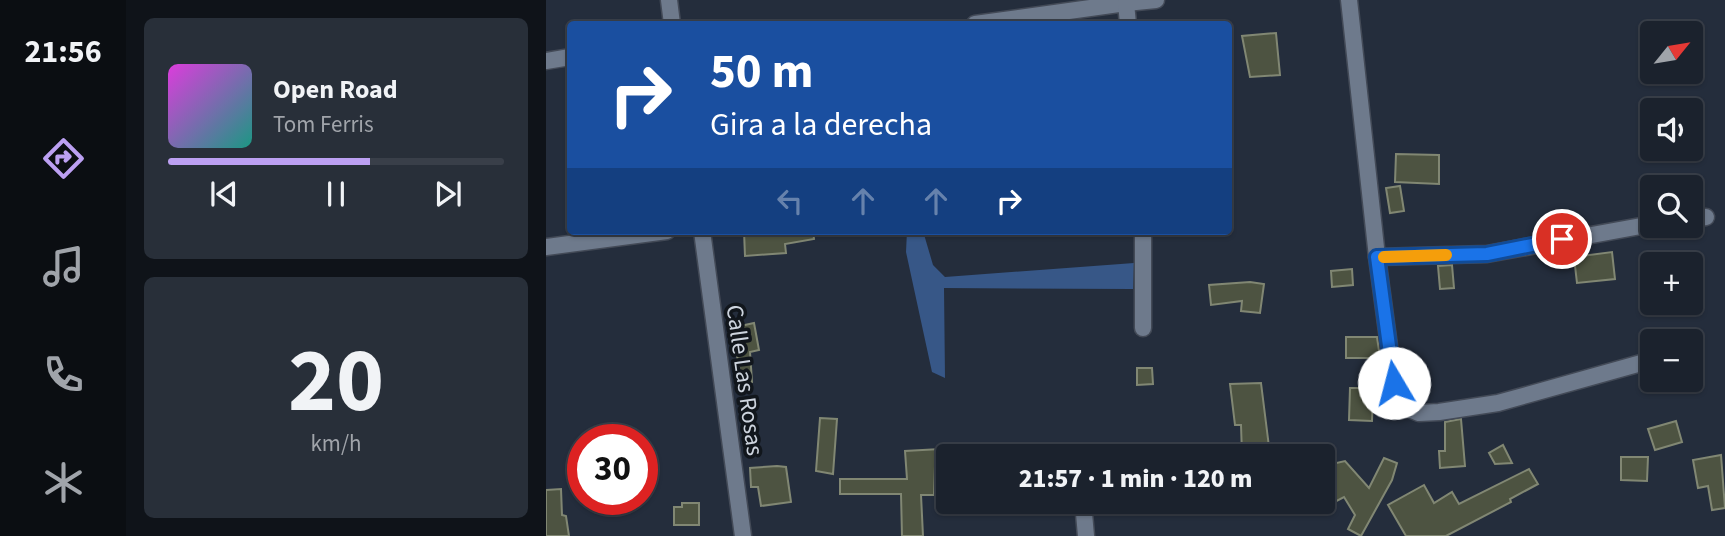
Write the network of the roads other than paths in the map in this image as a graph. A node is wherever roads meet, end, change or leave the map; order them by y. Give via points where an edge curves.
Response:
1 (669, 0) edge
2 (1156, 0) edge
3 (1349, 0) edge
4 (1126, 2) edge
5 (672, 21) edge
6 (996, 21) edge
7 (1128, 21) edge
8 (567, 58) edge
9 (546, 61) edge
10 (1640, 226) edge
11 (637, 235) edge
12 (703, 235) edge
13 (1143, 235) edge
14 (546, 247) edge
15 (1377, 257) junction
16 (1143, 328) dead end
17 (1640, 363) edge
18 (1084, 514) edge
19 (743, 536) edge
20 (1086, 536) edge

1 - 5 street
2 - 4 street
3 - 15 street
4 - 6 street
4 - 7 street
8 - 9 street
10 - 15 street via 1487,254
11 - 14 street
12 - 19 street, Calle Las Rosas
13 - 16 street
15 - 17 street via 1394,383 1407,408 1419,413 1498,403
18 - 20 street

